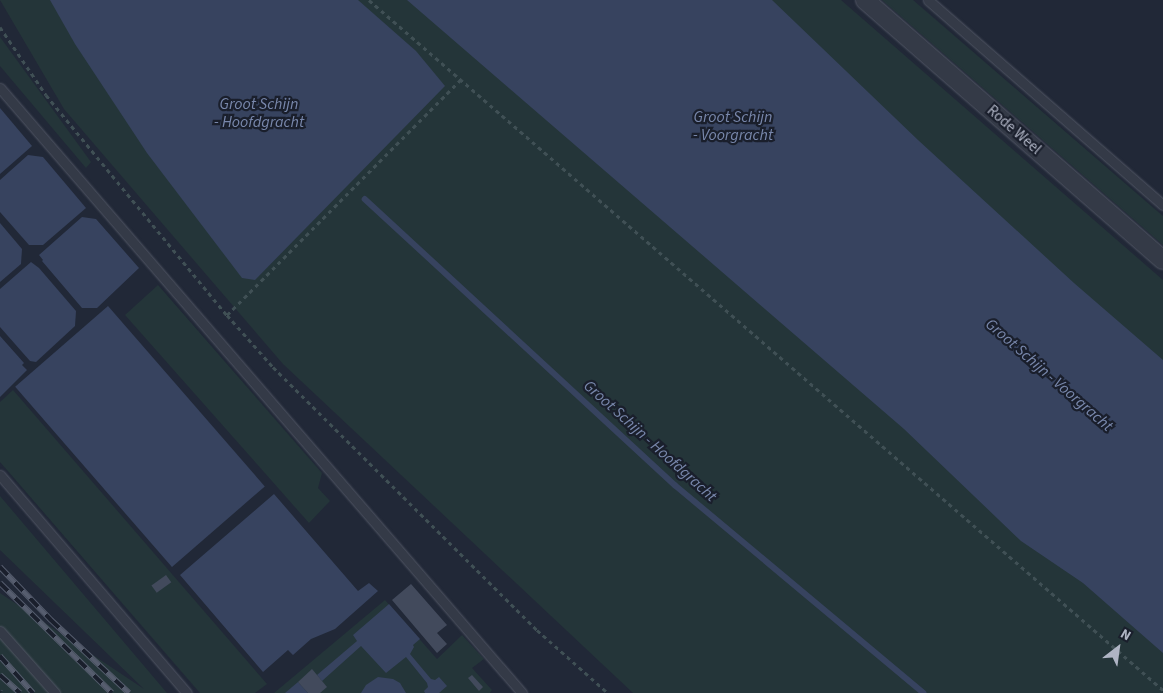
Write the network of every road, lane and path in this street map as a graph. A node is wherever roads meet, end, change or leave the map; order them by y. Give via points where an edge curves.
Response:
1 (369, 0) edge
2 (864, 0) edge
3 (928, 0) edge
4 (0, 27) edge
5 (460, 80) junction
6 (0, 88) edge
7 (1163, 204) edge
8 (1163, 260) edge
9 (227, 315) junction
10 (0, 475) edge
11 (0, 631) edge
12 (1163, 690) edge
13 (55, 693) edge
14 (187, 693) edge
15 (522, 693) edge
16 (608, 693) edge

1 - 5 path
2 - 8 street, Rode Weel
3 - 7 lane
4 - 9 path via 46,95
5 - 9 path
5 - 12 path
6 - 15 lane
9 - 16 path via 273,367 530,623
10 - 14 lane
11 - 13 lane

